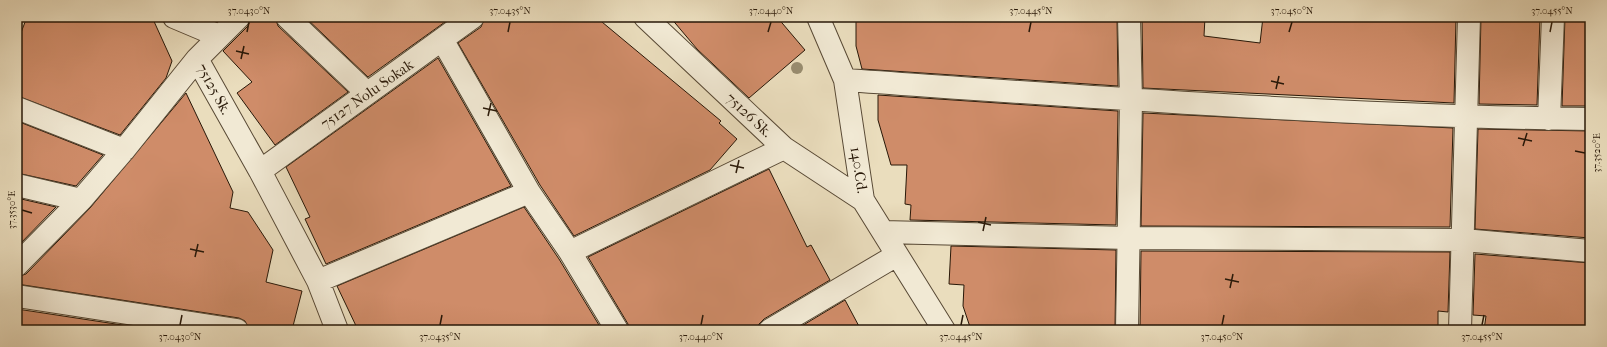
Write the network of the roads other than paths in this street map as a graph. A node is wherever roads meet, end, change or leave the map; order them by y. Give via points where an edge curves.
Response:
1 (174, 17) edge
2 (239, 17) edge
3 (287, 17) edge
4 (645, 17) edge
5 (818, 17) edge
6 (1129, 17) edge
7 (1469, 17) edge
8 (1553, 17) edge
9 (468, 18) edge
10 (219, 36) junction
11 (443, 41) junction
12 (197, 59) junction
13 (845, 80) junction
14 (367, 93) junction
15 (1131, 100) junction
16 (17, 108) edge
17 (1465, 118) junction
18 (1549, 119) junction
19 (1590, 119) edge
20 (784, 148) junction
21 (124, 150) junction
22 (260, 171) junction
23 (17, 185) edge
24 (529, 192) junction
25 (81, 200) junction
26 (863, 200) junction
27 (883, 232) junction
28 (1129, 238) junction
29 (1463, 240) junction
30 (1590, 251) edge
31 (570, 252) junction
32 (898, 255) junction
33 (17, 265) edge
34 (318, 281) junction
35 (17, 296) edge
36 (237, 330) edge
37 (337, 330) edge
38 (617, 330) edge
39 (770, 330) edge
40 (944, 330) edge
41 (1127, 330) edge
42 (1460, 330) edge

1 - 10 street
2 - 10 street, 75125 Sk.
3 - 14 street
4 - 20 street, 75126 Sk.
5 - 13 street, 140.Cd.
6 - 15 street
7 - 17 street
8 - 18 street
9 - 11 street, 75127 Nolu Sokak
10 - 12 street, 75125 Sk.
11 - 14 street, 75127 Nolu Sokak
11 - 24 street
12 - 21 street
12 - 22 street, 75125 Sk.
13 - 15 street
13 - 26 street, 140.Cd.
14 - 22 street, 75127 Nolu Sokak
15 - 17 street
15 - 28 street
16 - 21 street
17 - 18 street
17 - 29 street
18 - 19 street
20 - 26 street, 75126 Sk.
20 - 31 street
21 - 25 street
22 - 34 street, 75125 Sk.
23 - 25 street
24 - 31 street
24 - 34 street
25 - 33 street
26 - 27 street, 140.Cd.
27 - 28 street
27 - 32 street, 140.Cd.
28 - 29 street
28 - 41 street
29 - 30 street
29 - 42 street
31 - 38 street
32 - 39 street
32 - 40 street, 140.Cd.
34 - 37 street, 75125 Sk.
35 - 36 street

